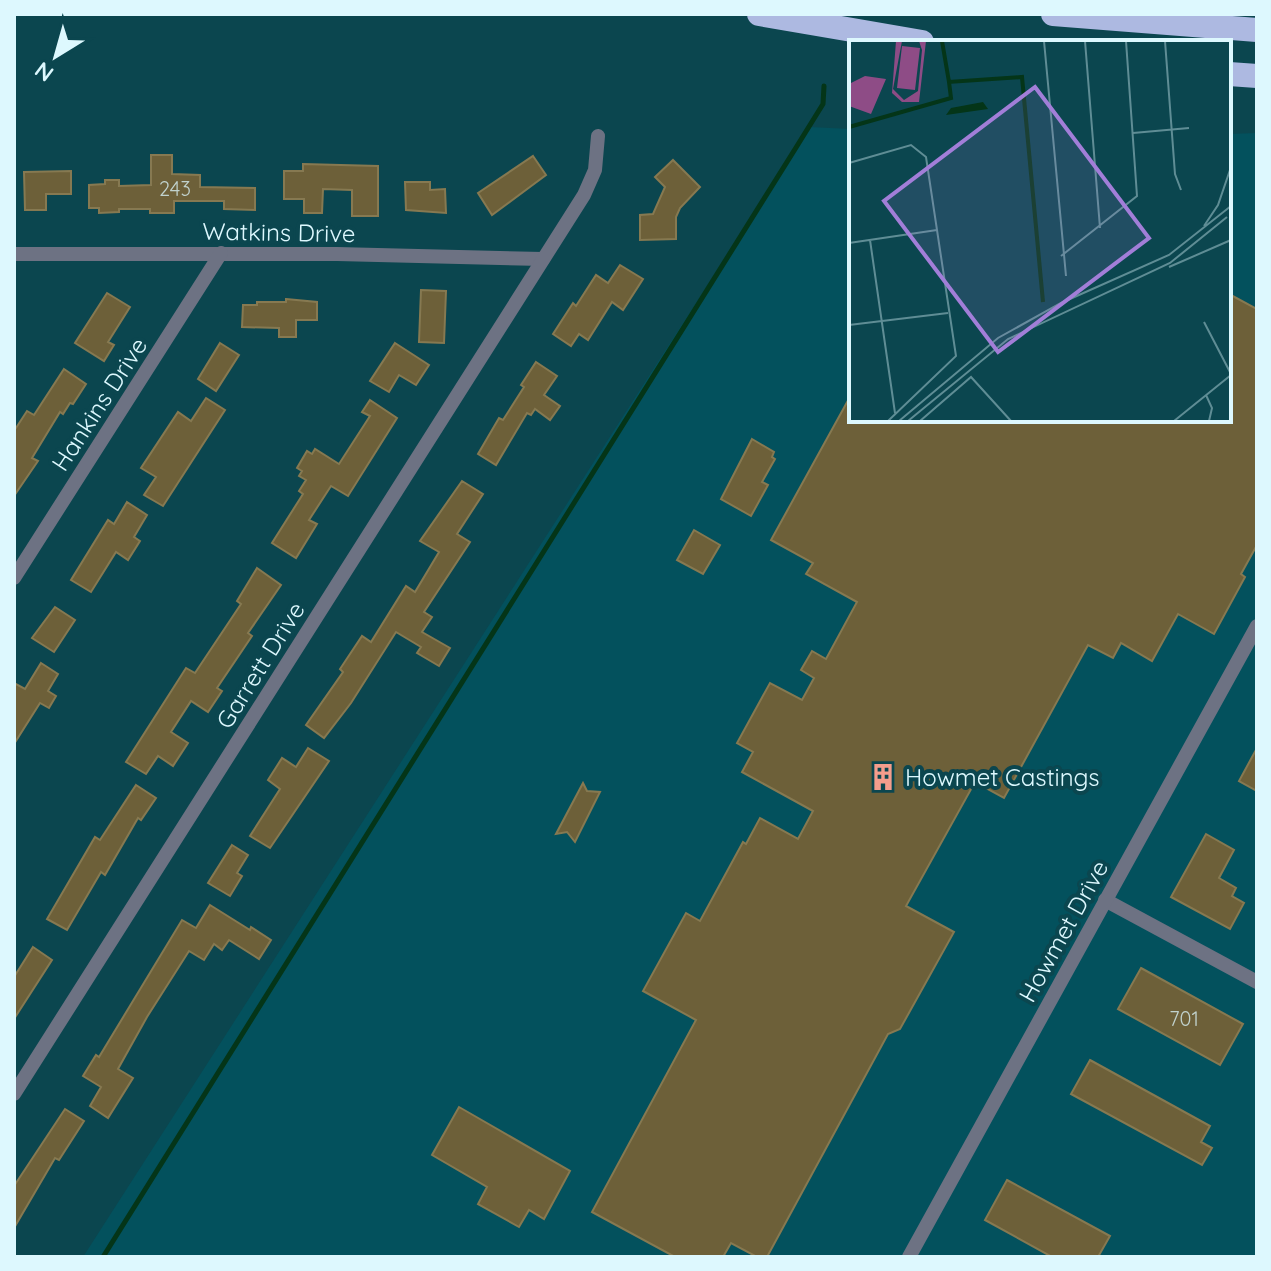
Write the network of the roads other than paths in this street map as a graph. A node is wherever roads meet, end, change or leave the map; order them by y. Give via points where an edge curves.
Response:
1 (759, 14) edge
2 (1053, 14) edge
3 (1257, 30) edge
4 (910, 40) edge
5 (1231, 74) edge
6 (1257, 76) edge
7 (598, 136) dead end
8 (221, 253) junction
9 (14, 254) edge
10 (543, 259) junction
11 (14, 578) edge
12 (1257, 626) edge
13 (1105, 900) junction
14 (1257, 982) edge
15 (14, 1094) edge
16 (909, 1257) edge

1 - 4 highway
2 - 3 highway
5 - 6 highway
7 - 10 street, Garrett Drive via 591,183
8 - 9 street, Watkins Drive
8 - 10 street, Watkins Drive
8 - 11 street, Hankins Drive
10 - 15 street, Garrett Drive
12 - 13 street, Howmet Drive
13 - 14 street
13 - 16 street, Howmet Drive

